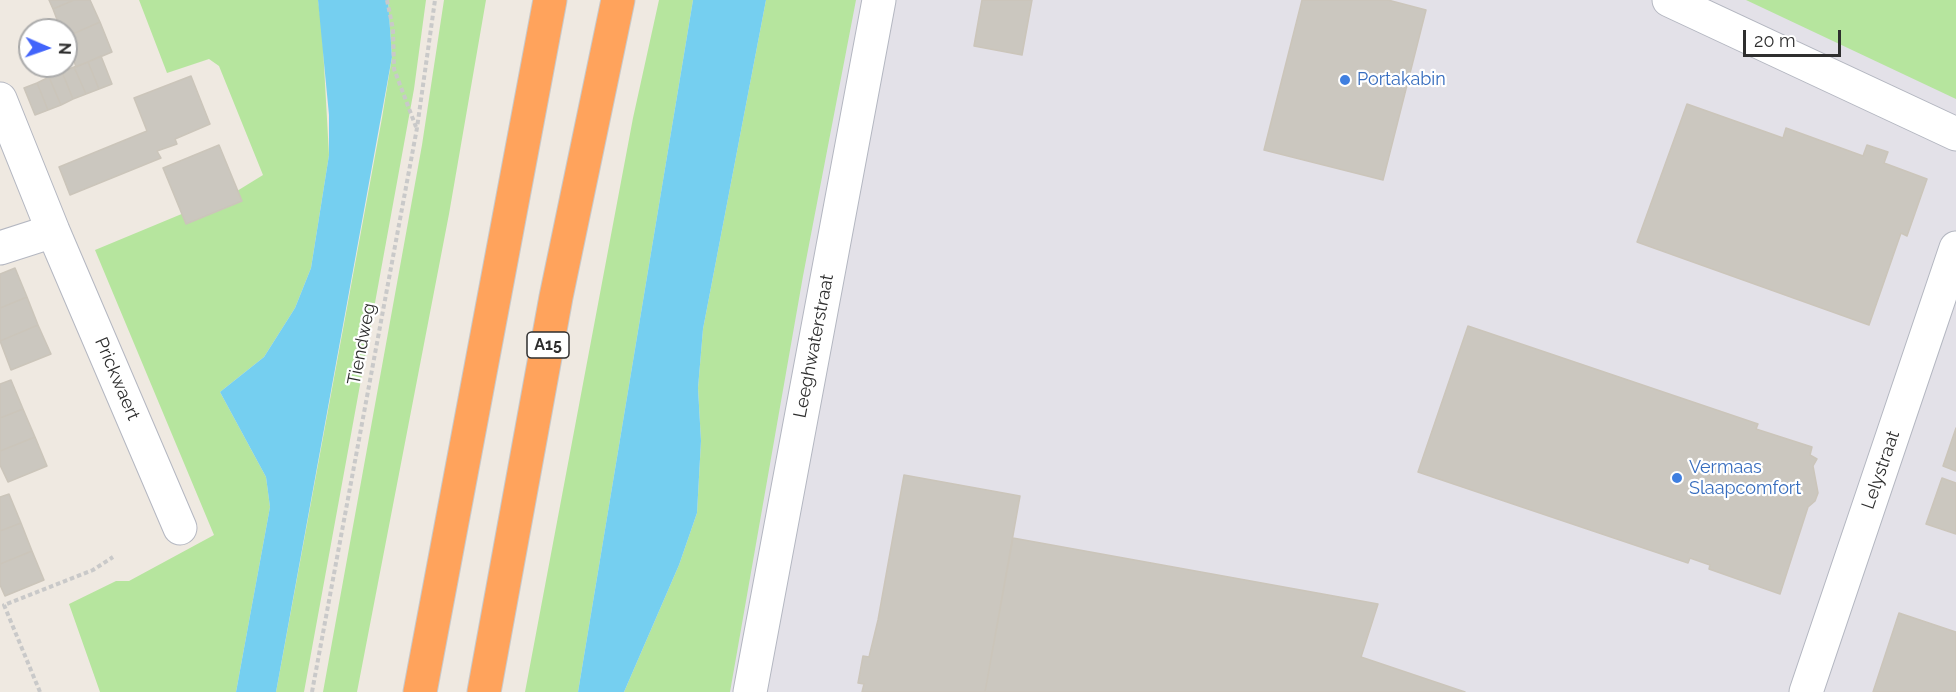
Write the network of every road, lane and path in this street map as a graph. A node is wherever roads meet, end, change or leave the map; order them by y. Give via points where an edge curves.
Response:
1 (387, 0) edge
2 (435, 0) edge
3 (550, 0) edge
4 (618, 0) edge
5 (879, 0) edge
6 (1670, 0) edge
7 (0, 99) edge
8 (417, 128) junction
9 (1956, 134) edge
10 (52, 231) junction
11 (0, 248) edge
12 (1956, 248) edge
13 (180, 528) dead end
14 (112, 557) dead end
15 (40, 692) edge
16 (312, 692) edge
17 (420, 692) edge
18 (484, 692) edge
19 (750, 692) edge
20 (1806, 692) edge

1 - 8 path via 393,29 394,69
2 - 8 path, Tiendweg
3 - 17 highway
4 - 18 highway, A15 via 556,297
5 - 19 street, Leeghwaterstraat
6 - 9 street
7 - 10 street, Prickwaert
8 - 16 path, Tiendweg
10 - 11 street
10 - 13 street, Prickwaert
12 - 20 street, Lelystraat
14 - 15 path via 93,570 4,605

